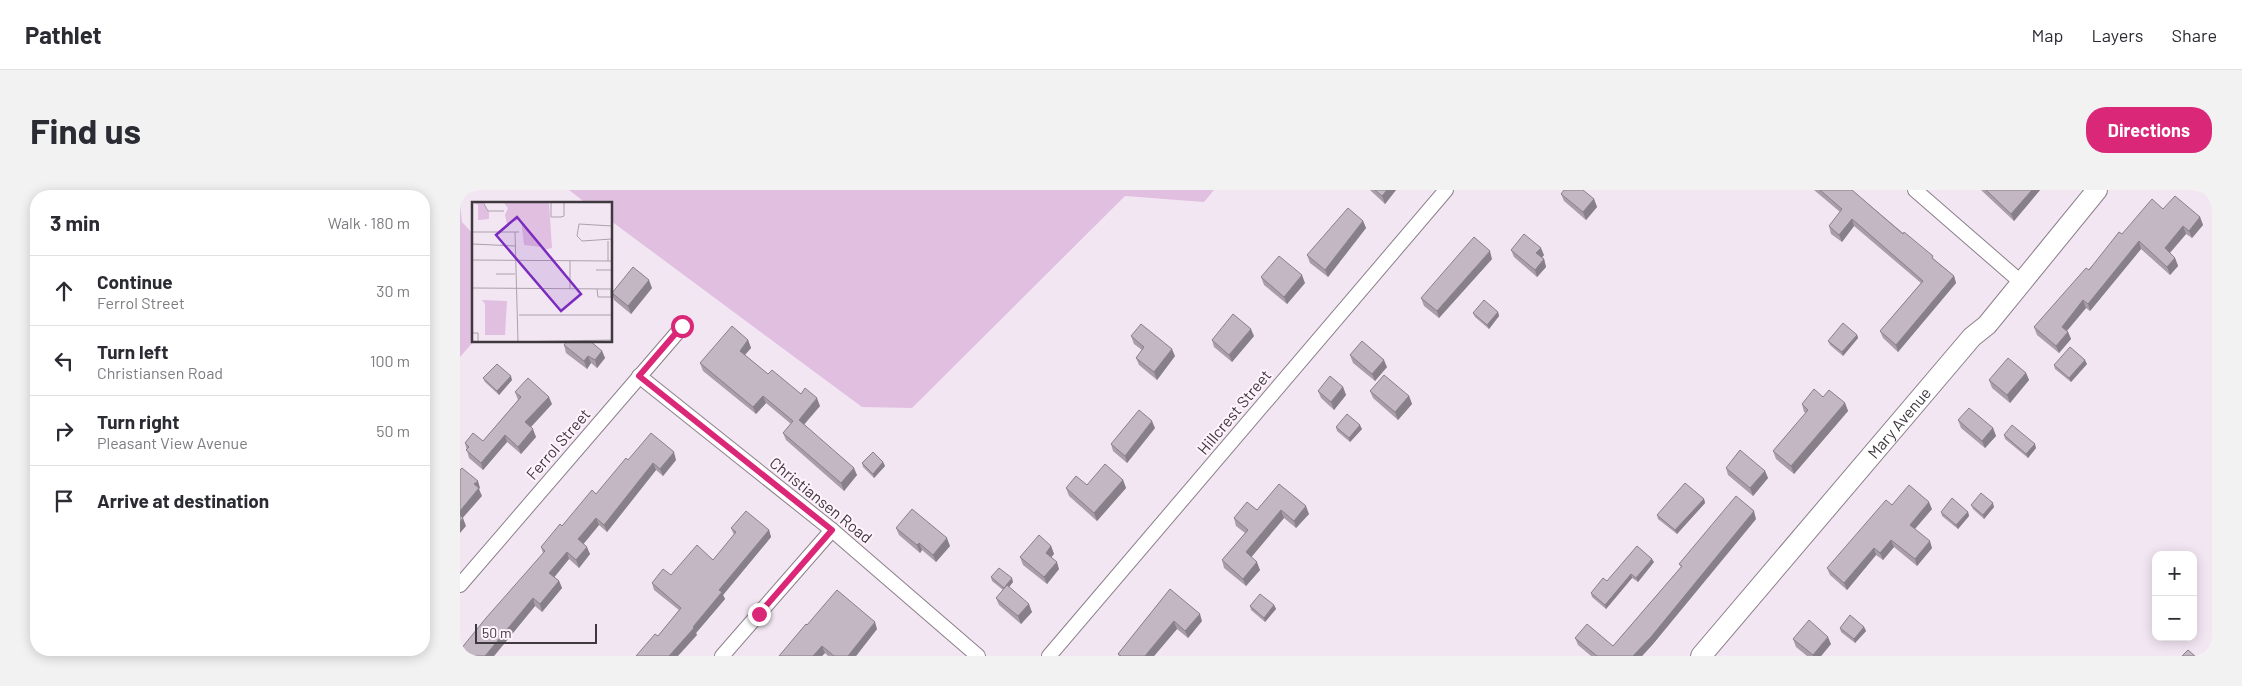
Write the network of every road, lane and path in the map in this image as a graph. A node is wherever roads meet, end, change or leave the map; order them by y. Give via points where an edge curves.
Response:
1 (1446, 190) edge
2 (1915, 190) edge
3 (2097, 190) edge
4 (2022, 283) junction
5 (682, 326) dead end
6 (639, 376) junction
7 (832, 530) junction
8 (460, 585) edge
9 (722, 656) edge
10 (978, 656) edge
11 (1049, 656) edge
12 (1701, 656) edge

1 - 11 street, Hillcrest Street
2 - 4 street
3 - 4 street, Mary Avenue
4 - 12 street, Mary Avenue via 1987,325 1972,337
5 - 6 street, Ferrol Street
6 - 7 street, Christiansen Road
6 - 8 street, Ferrol Street
7 - 9 street
7 - 10 street, Christiansen Road

